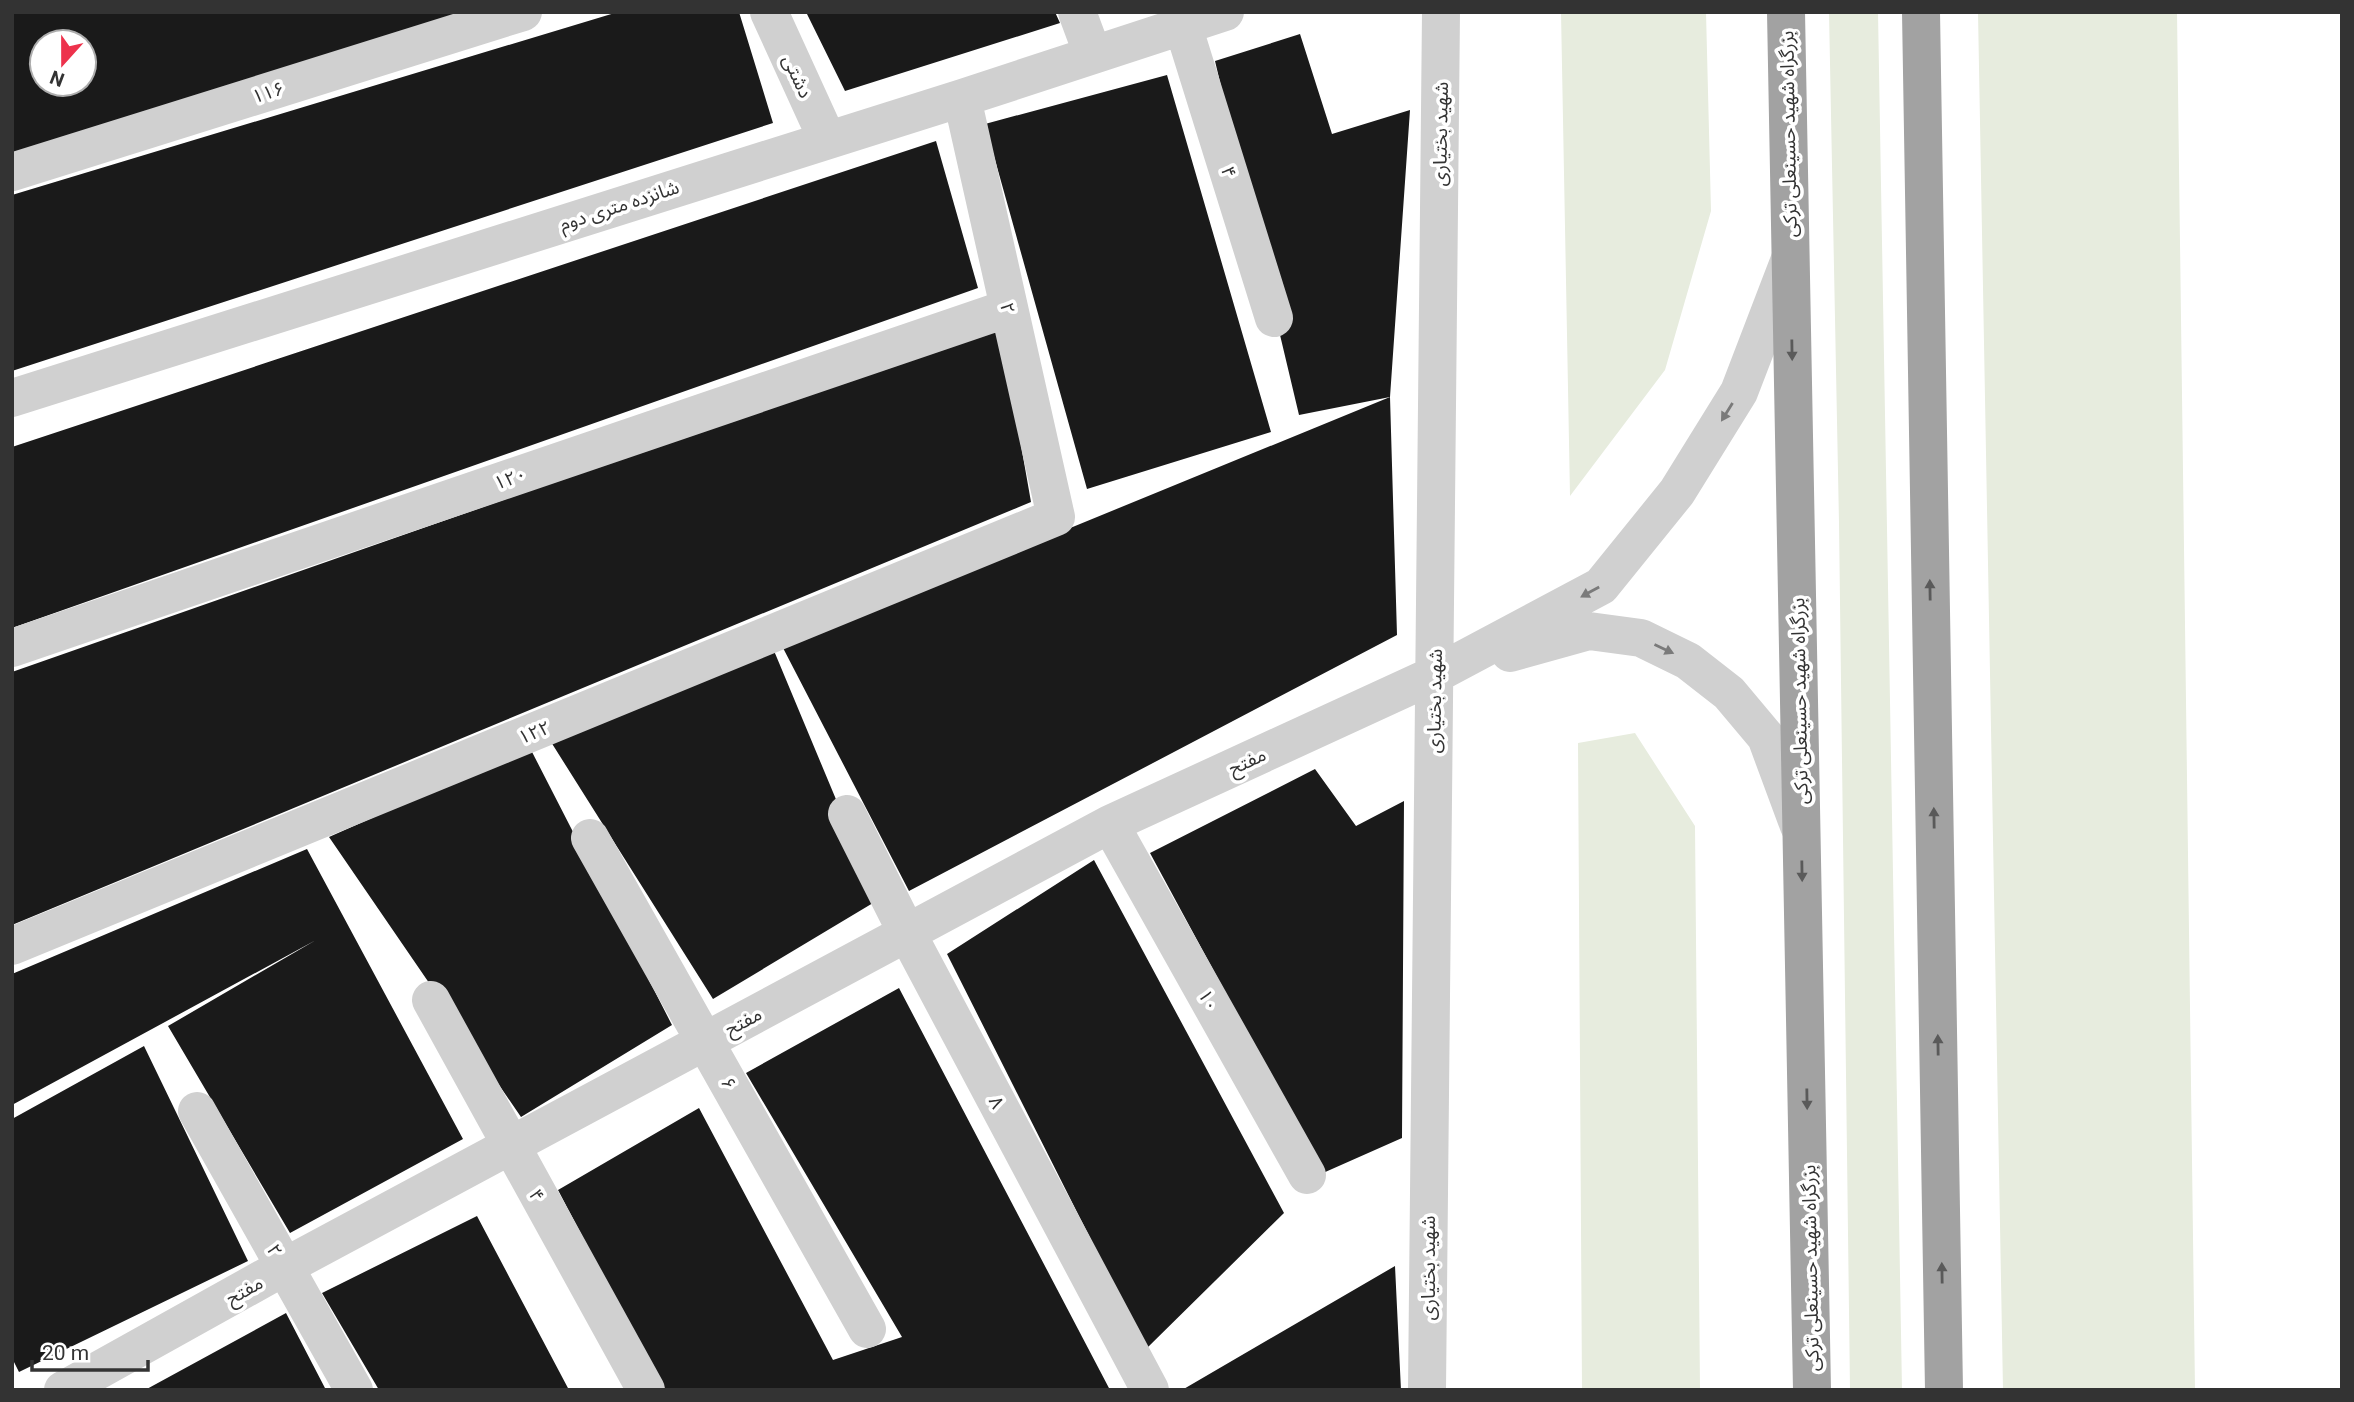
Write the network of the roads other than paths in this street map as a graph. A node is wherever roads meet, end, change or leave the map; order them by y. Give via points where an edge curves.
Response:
1 (523, 12) edge
2 (769, 12) edge
3 (1077, 12) edge
4 (1225, 12) edge
5 (1441, 12) edge
6 (1786, 12) edge
7 (1921, 12) edge
8 (1183, 26) junction
9 (1093, 55) junction
10 (962, 98) junction
11 (827, 139) junction
12 (12, 172) edge
13 (1790, 259) junction
14 (1009, 308) junction
15 (1274, 318) dead end
16 (12, 398) edge
17 (1056, 517) joint
18 (12, 648) edge
19 (1434, 675) junction
20 (847, 814) dead end
21 (1110, 824) junction
22 (1801, 831) junction
23 (590, 838) dead end
24 (907, 933) junction
25 (12, 946) edge
26 (431, 1000) dead end
27 (705, 1041) junction
28 (197, 1111) dead end
29 (510, 1146) junction
30 (1307, 1175) dead end
31 (284, 1267) junction
32 (1942, 1310) junction
33 (867, 1329) dead end
34 (64, 1390) edge
35 (354, 1390) edge
36 (646, 1390) edge
37 (1150, 1390) edge
38 (1427, 1390) edge
39 (1812, 1390) edge
40 (1944, 1390) edge
41 (1953, 1390) edge

1 - 12 street, ۱۱۶
2 - 11 street, دشتی
3 - 9 street
4 - 8 street, شانزده متری دوم
5 - 19 street, شهید بختیاری
6 - 13 highway, بزرگراه شهید حسینعلی ترکی
32 -> 7 highway
8 - 9 street, شانزده متری دوم
8 - 15 street, ۴
9 - 10 street, شانزده متری دوم
10 - 11 street, شانزده متری دوم
10 - 14 street, ۲
11 - 16 street, شانزده متری دوم
13 -> 19 street via 1739,392 1677,492 1601,586
13 -> 22 highway, بزرگراه شهید حسینعلی ترکی
14 - 17 street, ۲
14 - 18 street, ۱۲۰
17 - 25 street, ۱۲۲
19 - 21 street, مفتح
19 -> 22 street via 1589,631 1641,638 1688,661 1729,693 1766,737
19 - 38 street, شهید بختیاری
20 - 24 street, ۸
21 - 24 street, مفتح
21 - 30 street, ۱۰
22 -> 39 highway, بزرگراه شهید حسینعلی ترکی
23 - 27 street, ۶
24 - 27 street, مفتح
24 - 37 street, ۸
26 - 29 street, ۴
27 - 29 street, مفتح
27 - 33 street, ۶
28 - 31 street, ۲
29 - 31 street, مفتح
29 - 36 street, ۴
31 - 34 street, مفتح
31 - 35 street, ۲
32 - 40 highway
32 - 41 highway

